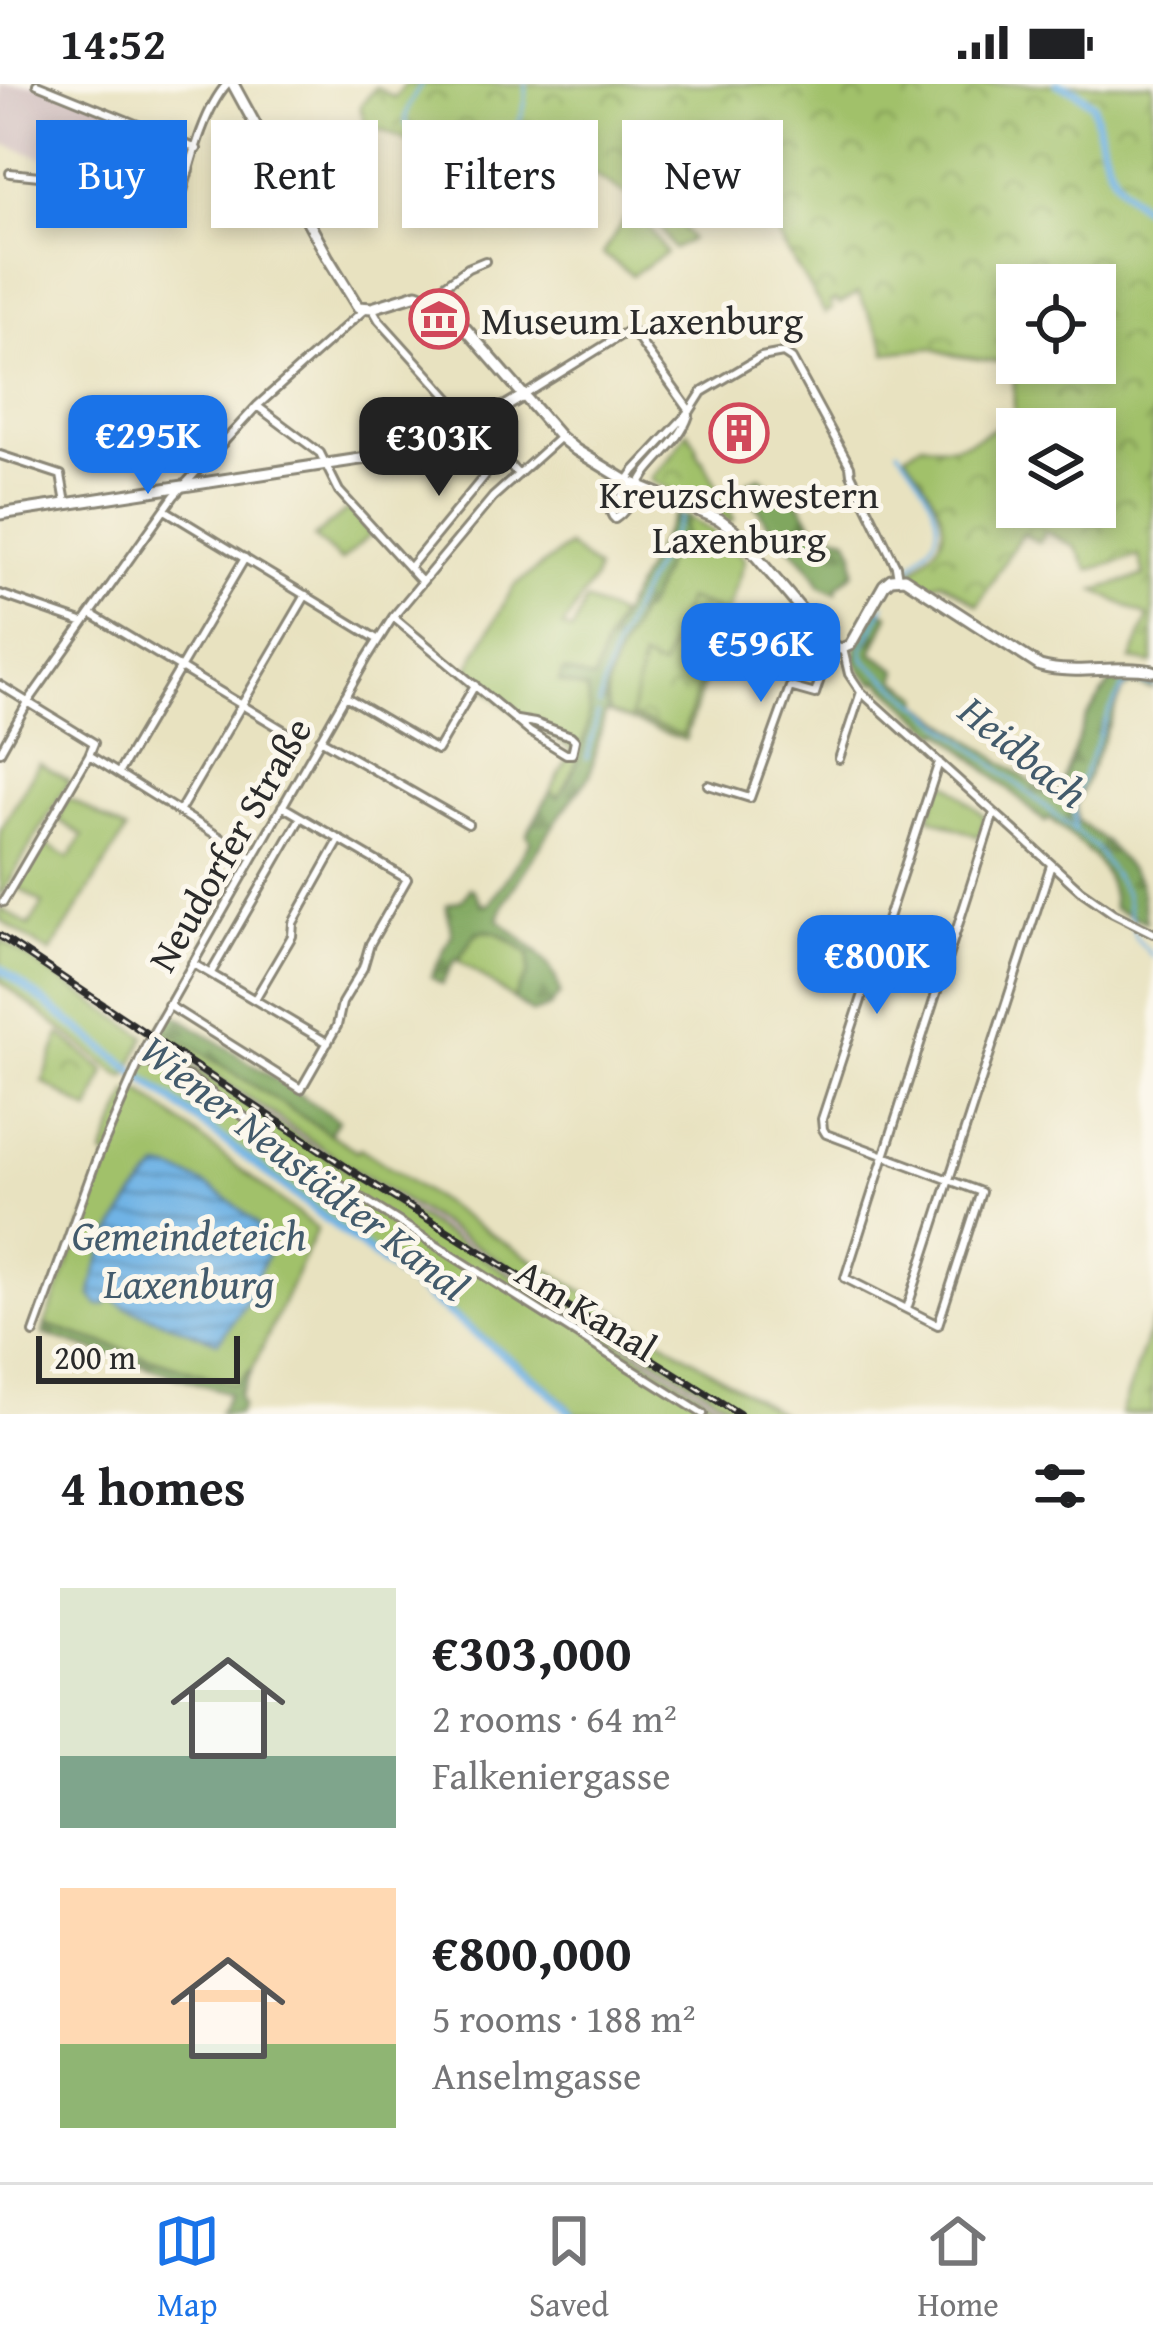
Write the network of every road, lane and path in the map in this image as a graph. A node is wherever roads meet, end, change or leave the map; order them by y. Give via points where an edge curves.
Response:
1 (37, 84) edge
2 (230, 84) edge
3 (197, 149) junction
4 (10, 173) dead end
5 (485, 261) dead end
6 (428, 297) junction
7 (368, 309) junction
8 (524, 396) junction
9 (257, 406) junction
10 (690, 411) junction
11 (473, 426) junction
12 (560, 437) junction
13 (0, 455) edge
14 (501, 456) junction
15 (325, 463) junction
16 (517, 473) junction
17 (627, 481) junction
18 (182, 486) junction
19 (640, 486) junction
20 (66, 503) junction
21 (165, 510) junction
22 (0, 514) edge
23 (245, 558) junction
24 (410, 568) junction
25 (898, 578) junction
26 (422, 582) junction
27 (0, 594) edge
28 (306, 595) junction
29 (91, 614) junction
30 (393, 617) junction
31 (84, 623) junction
32 (378, 640) junction
33 (837, 647) junction
34 (180, 668) junction
35 (1153, 671) edge
36 (0, 685) edge
37 (475, 685) junction
38 (861, 692) junction
39 (345, 696) junction
40 (28, 702) junction
41 (242, 704) junction
42 (517, 720) junction
43 (285, 731) dead end
44 (320, 739) junction
45 (0, 752) edge
46 (89, 755) junction
47 (839, 759) dead end
48 (939, 762) junction
49 (118, 772) junction
50 (708, 785) dead end
51 (282, 806) junction
52 (179, 812) junction
53 (994, 813) junction
54 (301, 817) junction
55 (468, 824) dead end
56 (340, 839) junction
57 (253, 858) junction
58 (1051, 866) junction
59 (3, 902) edge
60 (1153, 933) edge
61 (192, 963) junction
62 (211, 973) junction
63 (255, 999) junction
64 (168, 1005) junction
65 (328, 1043) junction
66 (138, 1064) junction
67 (883, 1157) junction
68 (950, 1181) junction
69 (908, 1309) junction
70 (34, 1334) dead end
71 (703, 1414) edge

1 - 3 street
2 - 3 street
2 - 7 main road via 353,302
3 - 4 street via 176,216
5 - 6 street
6 - 7 main road
6 - 8 main road via 445,305
7 - 9 street
7 - 11 street
8 - 10 street via 631,329
8 - 11 main road
8 - 12 main road
9 - 15 street
9 - 18 street
10 - 17 street
10 - 19 street
10 - 25 street via 702,392 761,357 792,358
11 - 14 street
11 - 15 main road via 418,450
12 - 16 street, Neudorfer Straße
12 - 17 main road
13 - 20 street via 61,475
14 - 16 street
14 - 24 street
15 - 18 main road
15 - 24 street via 339,491
16 - 26 street, Neudorfer Straße
17 - 19 main road
17 - 19 street via 613,518
18 - 20 main road
18 - 21 street
19 - 33 main road via 734,530
20 - 22 main road
21 - 23 street
21 - 29 street
23 - 28 street
23 - 34 street
24 - 26 street
25 - 33 main road via 884,585 853,642
25 - 35 main road via 1040,667
26 - 30 street, Neudorfer Straße
27 - 31 street
28 - 32 street
28 - 41 street
29 - 31 street
29 - 34 street
30 - 32 street, Neudorfer Straße
30 - 37 street
31 - 40 street
32 - 39 street, Neudorfer Straße
33 - 38 street
33 - 50 street via 814,694 790,687 750,798
34 - 41 street
34 - 49 street
36 - 40 street
37 - 39 street via 437,750
37 - 42 street
38 - 47 street
38 - 48 street
39 - 44 street, Neudorfer Straße
40 - 45 street
40 - 46 street via 94,743
41 - 43 street
41 - 52 street
42 - 42 street via 571,736 572,754 530,732
44 - 51 street, Neudorfer Straße
44 - 55 street
46 - 49 street
46 - 59 street
48 - 53 street
48 - 67 street via 823,1119 826,1134
49 - 52 street
51 - 54 street
51 - 57 street, Neudorfer Straße
52 - 57 street
53 - 58 street
53 - 67 street
54 - 56 street
54 - 62 street
56 - 63 street
56 - 65 street via 407,879
57 - 61 street, Neudorfer Straße
58 - 60 street
58 - 68 street
61 - 62 street
61 - 64 street, Neudorfer Straße
62 - 63 street
63 - 65 street
64 - 65 street via 301,1089
64 - 66 street, Neudorfer Straße
66 - 70 street, Neudorfer Straße
66 - 71 street, Am Kanal via 189,1077 328,1177
67 - 68 street
67 - 69 street via 845,1278
68 - 69 street
68 - 69 street via 981,1192 938,1325

